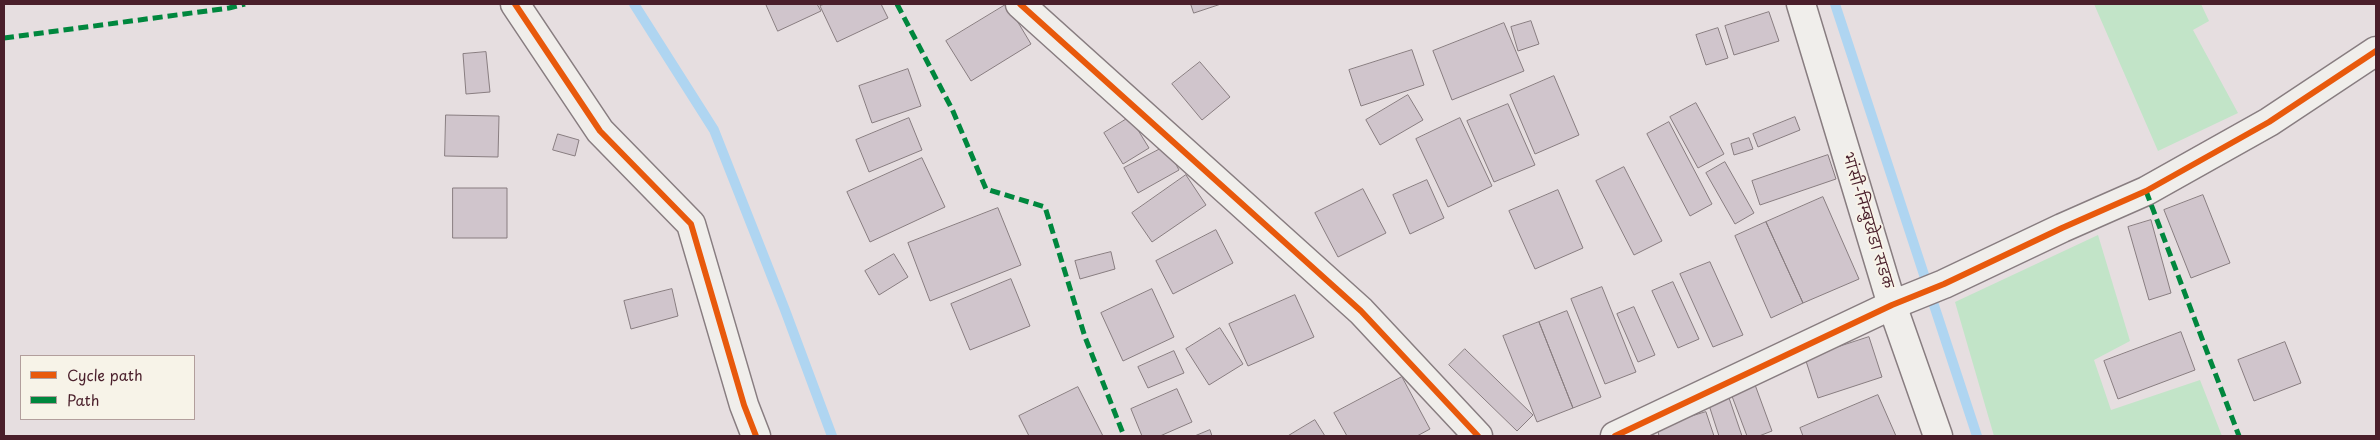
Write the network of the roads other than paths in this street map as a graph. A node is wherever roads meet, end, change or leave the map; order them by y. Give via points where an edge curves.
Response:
1 (515, 4) edge
2 (1020, 4) edge
3 (1801, 4) edge
4 (2376, 51) edge
5 (1892, 305) junction
6 (756, 436) edge
7 (1478, 436) edge
8 (1615, 436) edge
9 (1938, 436) edge

1 - 6 street via 600,131 691,224
2 - 7 street via 1361,311
3 - 5 street, भांसी-निम्बुखेडा सडक
4 - 5 street via 2269,122 2146,191
5 - 8 street
5 - 9 street, भांसी-निम्बुखेडा सडक

